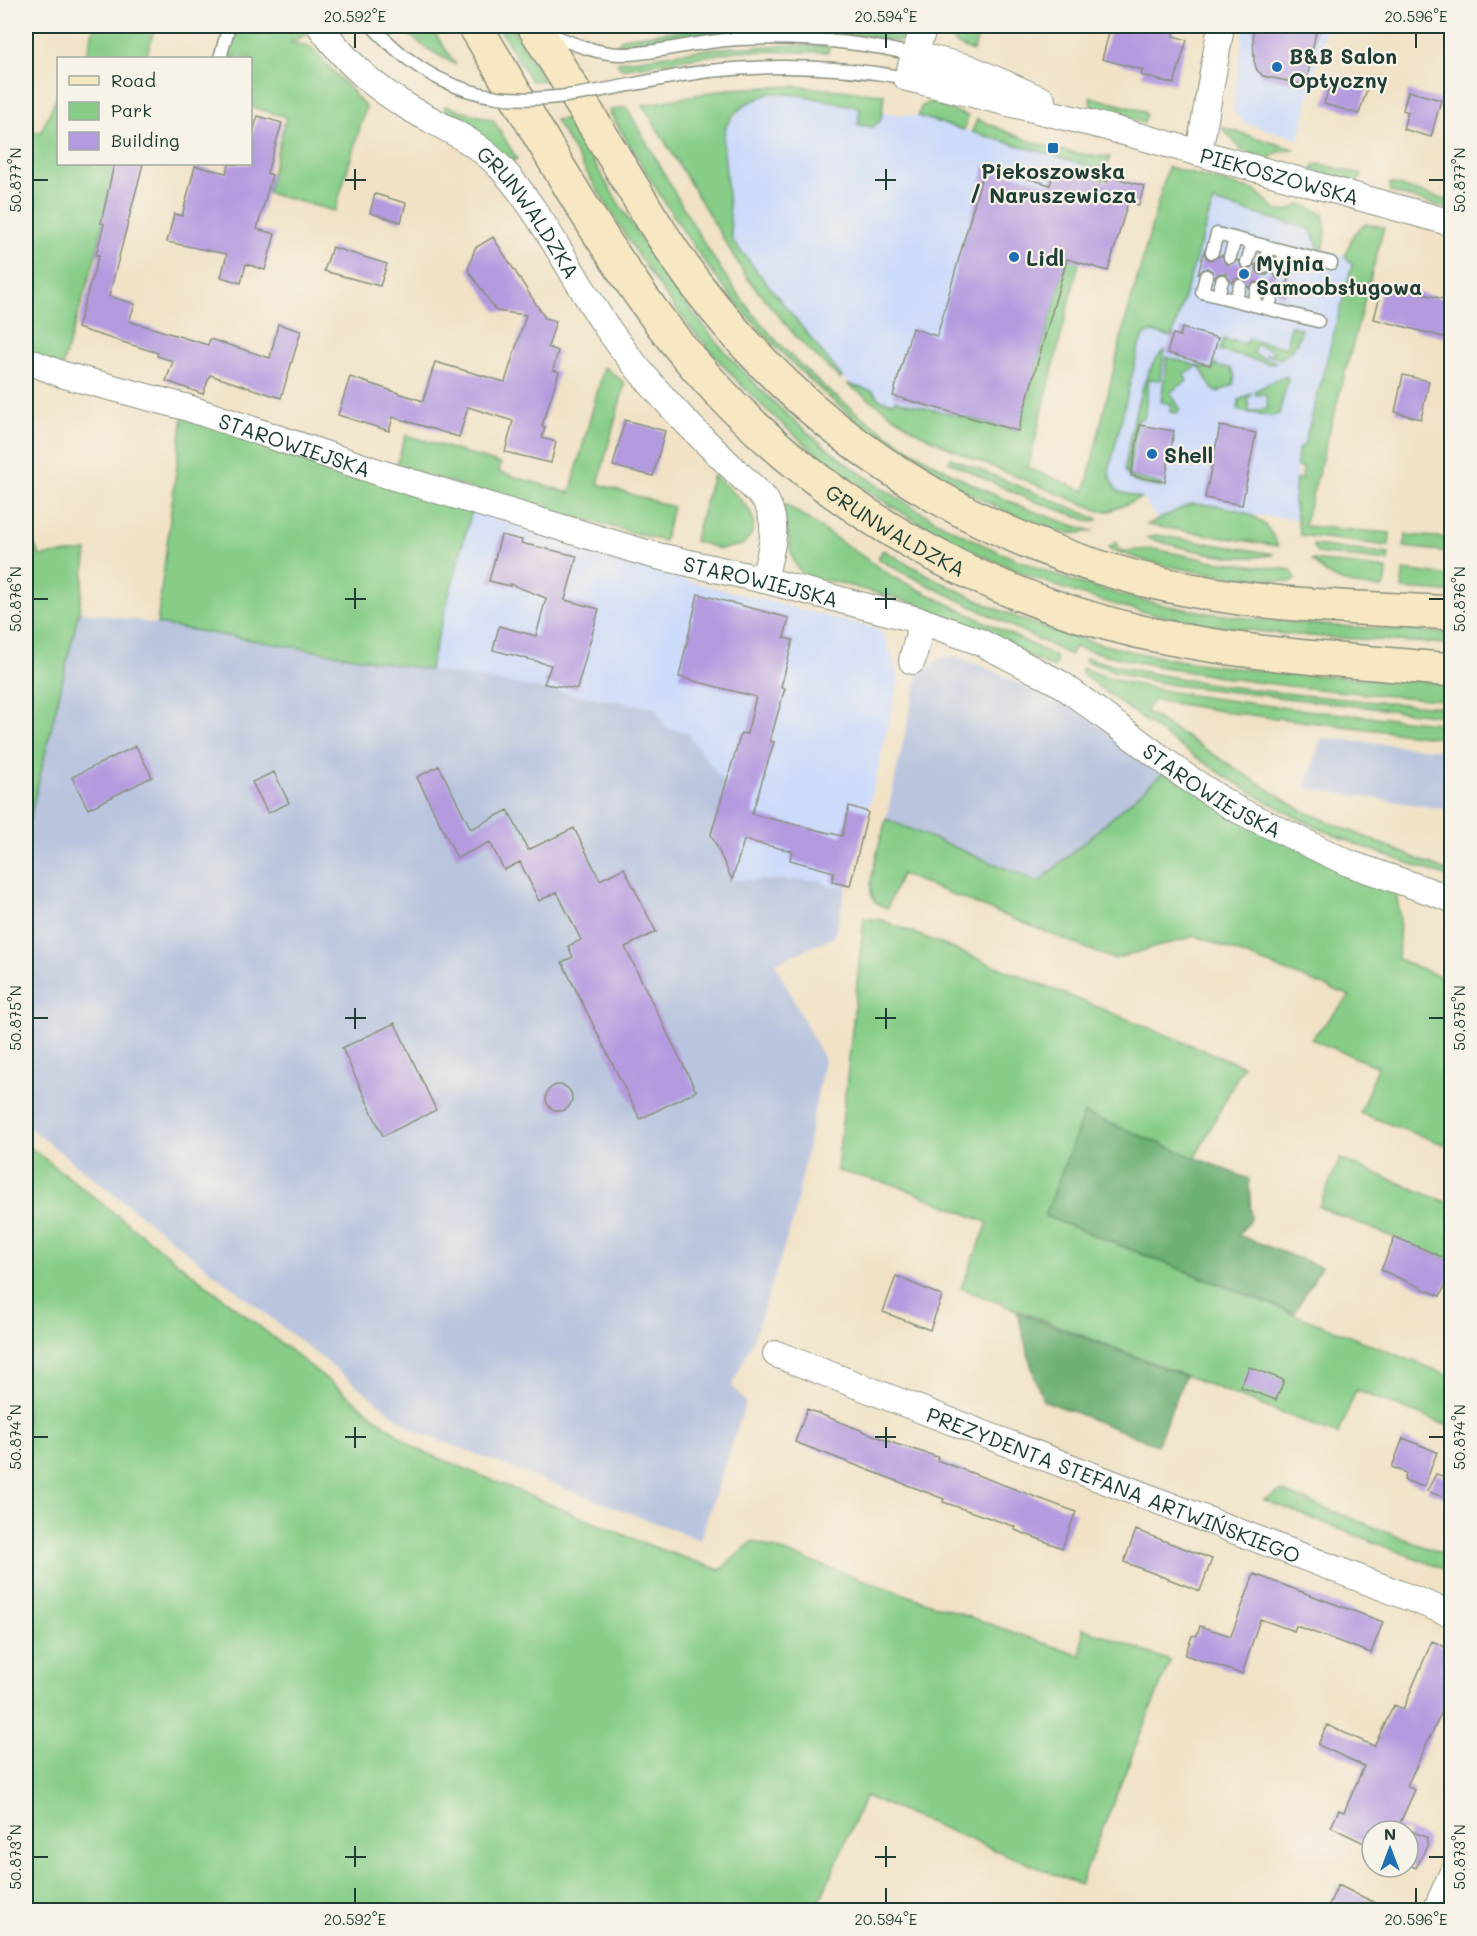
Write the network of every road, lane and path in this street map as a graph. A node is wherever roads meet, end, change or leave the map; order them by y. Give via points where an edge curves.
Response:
1 (229, 26) edge
2 (320, 26) edge
3 (372, 26) edge
4 (475, 26) edge
5 (534, 26) edge
6 (924, 26) edge
7 (1221, 26) edge
8 (220, 57) edge
9 (911, 67) junction
10 (1199, 153) junction
11 (1452, 223) edge
12 (1235, 239) junction
13 (1253, 243) junction
14 (1269, 248) junction
15 (1212, 252) dead end
16 (1285, 252) junction
17 (1230, 257) dead end
18 (1247, 262) dead end
19 (1331, 263) dead end
20 (1264, 267) dead end
21 (1280, 271) dead end
22 (1206, 276) dead end
23 (1222, 281) dead end
24 (1240, 286) dead end
25 (1257, 290) dead end
26 (1272, 294) dead end
27 (1218, 296) junction
28 (1235, 300) junction
29 (1253, 304) junction
30 (1269, 309) junction
31 (1318, 321) dead end
32 (26, 360) edge
33 (764, 580) junction
34 (1452, 613) edge
35 (922, 621) junction
36 (912, 661) dead end
37 (1452, 670) edge
38 (1452, 899) edge
39 (776, 1354) dead end
40 (1452, 1614) edge
41 (1452, 1874) edge
42 (1436, 1911) edge

1 - 8 lane
2 - 33 street, GRUNWALDZKA via 338,52 368,81 467,140 523,193 609,331 648,382 710,449 765,500 775,538
3 - 9 lane, bridge via 399,54 434,76 469,92 496,97 544,99 709,70 767,65
4 - 37 main road, GRUNWALDZKA via 612,251 678,344 763,435 854,505 985,580 1110,624 1197,643
5 - 9 lane via 586,48 625,54 705,42 776,38 850,41
5 - 34 main road via 661,234 711,304 788,389 888,468 1005,533 1122,574 1214,594
6 - 9 street
7 - 10 street
9 - 10 street, PIEKOSZOWSKA via 969,69 1106,127
10 - 11 street, PIEKOSZOWSKA
12 - 13 lane
12 - 15 lane via 1217,234
12 - 17 lane
13 - 14 lane
13 - 18 lane
14 - 16 lane
14 - 20 lane
16 - 19 lane
16 - 21 lane
22 - 27 lane via 1202,292
23 - 27 lane
24 - 28 lane
25 - 29 lane
26 - 30 lane
27 - 28 lane
28 - 29 lane
29 - 30 lane
30 - 31 lane
32 - 33 street, STAROWIEJSKA via 64,375 185,407 384,474 649,554
33 - 35 street, STAROWIEJSKA
35 - 36 street
35 - 38 street, STAROWIEJSKA via 980,642 1052,678 1234,808 1348,863
39 - 40 street, PREZYDENTA STEFANA ARTWIŃSKIEGO
41 - 42 street

